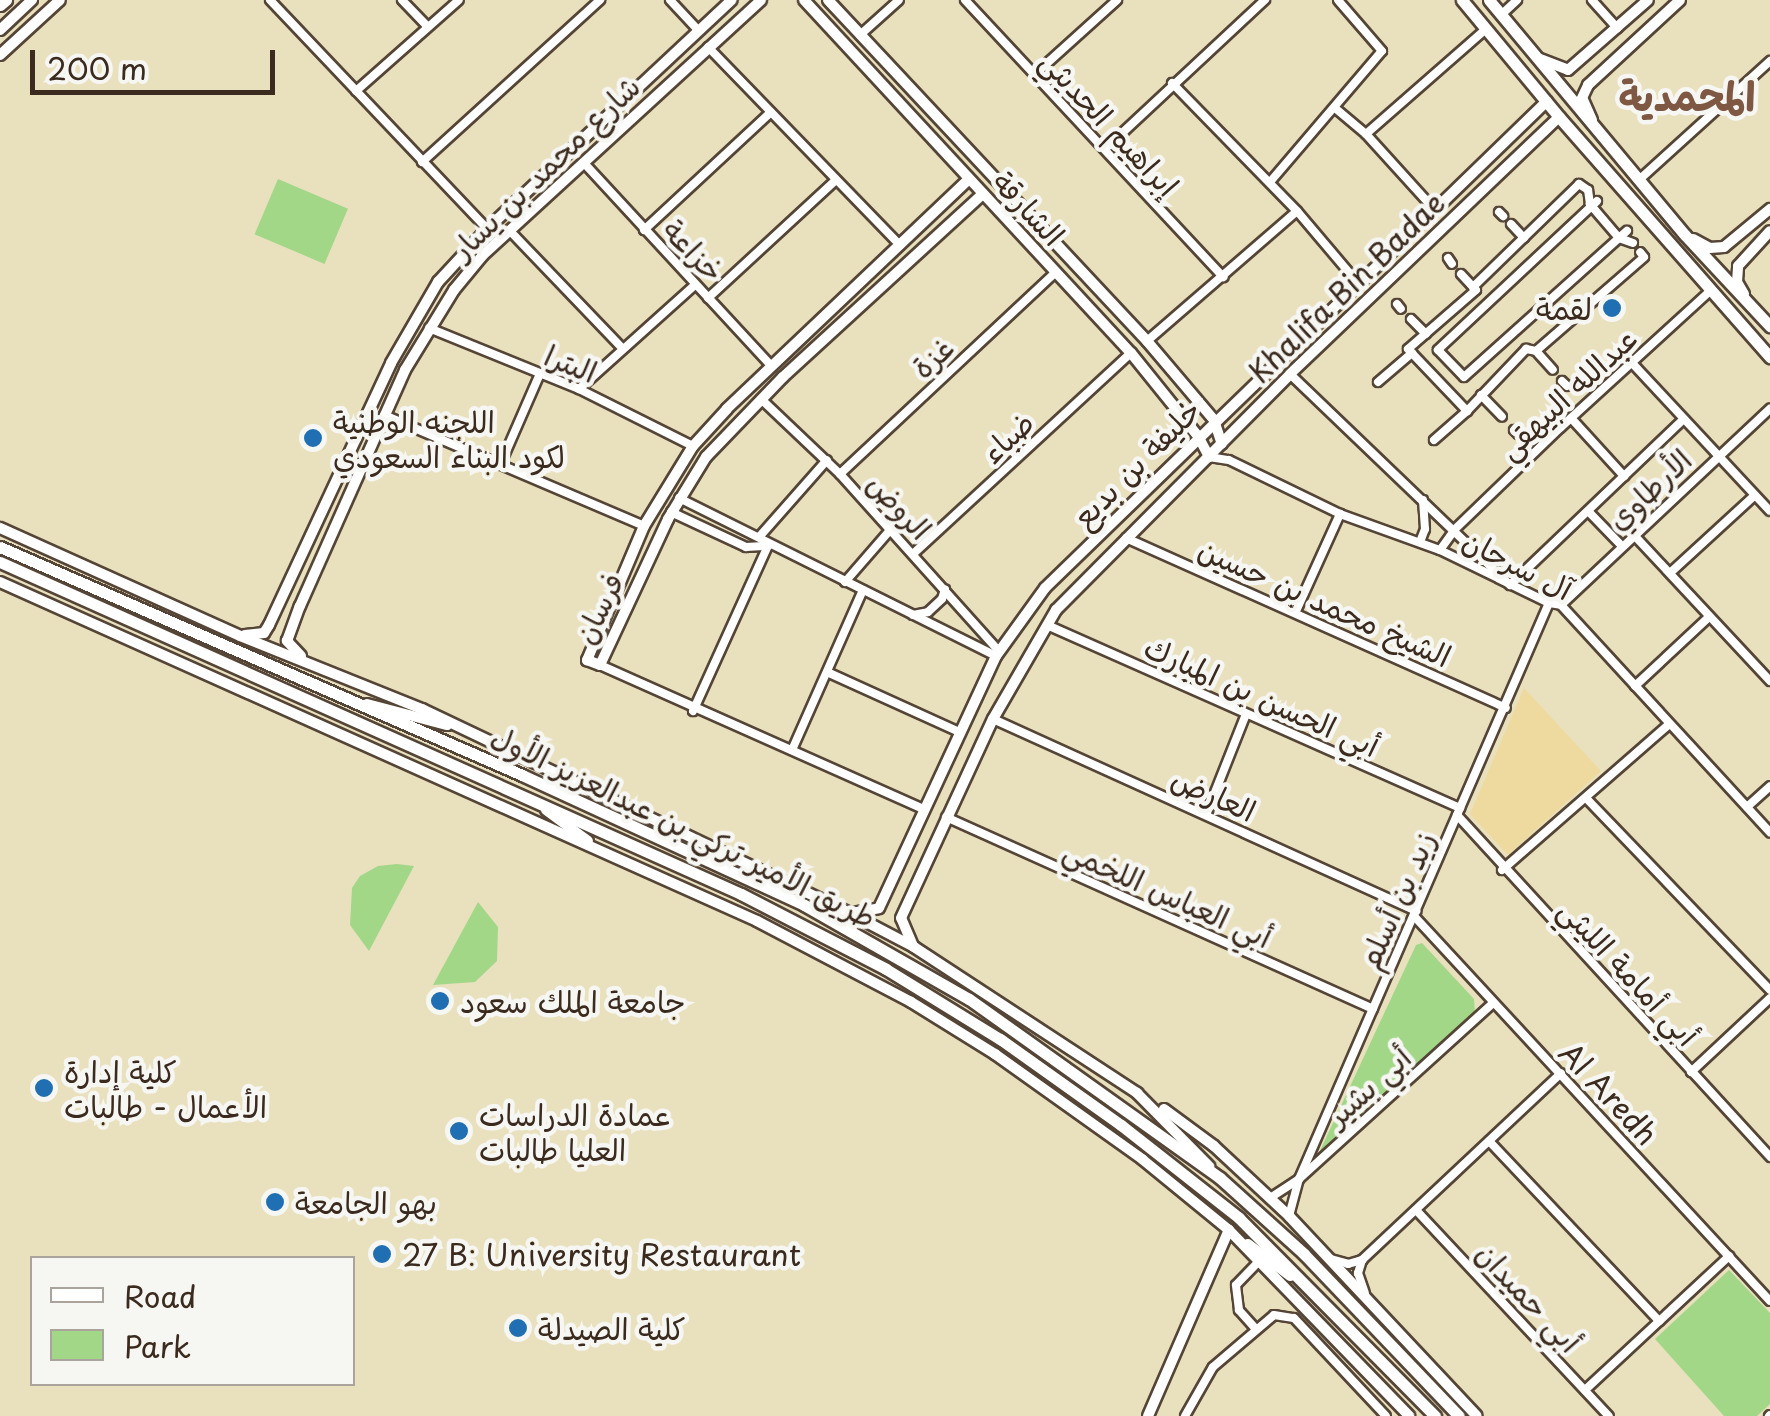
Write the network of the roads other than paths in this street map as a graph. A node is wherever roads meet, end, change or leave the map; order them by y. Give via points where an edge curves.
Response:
1 (6, 0) edge
2 (32, 0) edge
3 (60, 0) edge
4 (270, 0) edge
5 (402, 0) edge
6 (460, 0) edge
7 (600, 0) edge
8 (670, 0) edge
9 (732, 0) edge
10 (761, 0) edge
11 (804, 0) edge
12 (828, 0) edge
13 (898, 0) edge
14 (965, 0) edge
15 (1117, 0) edge
16 (1264, 0) edge
17 (1338, 0) edge
18 (1462, 0) edge
19 (1489, 0) edge
20 (1517, 0) edge
21 (1592, 0) edge
22 (1648, 0) edge
23 (1680, 0) edge
24 (0, 5) edge
25 (1501, 14) junction
26 (428, 28) junction
27 (1486, 28) junction
28 (1617, 28) junction
29 (0, 30) edge
30 (698, 31) junction
31 (860, 35) junction
32 (708, 47) junction
33 (1595, 51) junction
34 (0, 55) edge
35 (1540, 59) junction
36 (1770, 61) edge
37 (1608, 64) junction
38 (1034, 75) junction
39 (1172, 83) junction
40 (356, 91) junction
41 (1546, 101) junction
42 (1335, 108) junction
43 (772, 112) junction
44 (930, 112) junction
45 (1559, 118) junction
46 (919, 122) junction
47 (1516, 130) junction
48 (1597, 130) junction
49 (1366, 134) junction
50 (1532, 143) junction
51 (1105, 149) junction
52 (422, 162) junction
53 (584, 164) junction
54 (969, 179) junction
55 (836, 180) junction
56 (1270, 182) junction
57 (1644, 184) junction
58 (983, 194) junction
59 (1632, 201) junction
60 (1594, 204) junction
61 (1433, 208) junction
62 (1770, 208) edge
63 (1297, 211) junction
64 (1511, 224) dead end
65 (487, 229) junction
66 (510, 230) junction
67 (644, 230) junction
68 (1770, 230) edge
69 (1628, 231) dead end
70 (1744, 232) junction
71 (1684, 235) junction
72 (1619, 238) junction
73 (1523, 242) junction
74 (1758, 242) junction
75 (1633, 244) dead end
76 (900, 245) junction
77 (1640, 252) dead end
78 (1055, 273) junction
79 (1461, 274) dead end
80 (1223, 277) junction
81 (1357, 282) junction
82 (695, 285) junction
83 (1472, 287) junction
84 (1710, 292) junction
85 (708, 298) junction
86 (1752, 307) junction
87 (1412, 319) dead end
88 (1770, 326) edge
89 (429, 328) junction
90 (1423, 337) junction
91 (1148, 341) junction
92 (623, 349) junction
93 (1536, 351) junction
94 (1130, 353) junction
95 (1412, 353) junction
96 (1770, 357) edge
97 (1632, 363) junction
98 (772, 366) junction
99 (1553, 370) dead end
100 (1290, 374) junction
101 (539, 376) junction
102 (1378, 382) dead end
103 (579, 388) junction
104 (1479, 397) junction
105 (761, 399) junction
106 (1770, 409) edge
107 (1467, 411) junction
108 (384, 415) junction
109 (1502, 416) dead end
110 (1571, 418) junction
111 (1214, 420) junction
112 (1684, 420) junction
113 (1198, 436) junction
114 (1434, 440) dead end
115 (1222, 444) junction
116 (693, 446) junction
117 (1718, 456) junction
118 (1209, 457) junction
119 (827, 460) junction
120 (1229, 460) junction
121 (501, 463) junction
122 (840, 474) junction
123 (1624, 476) junction
124 (1756, 495) junction
125 (664, 496) junction
126 (1423, 500) junction
127 (675, 506) junction
128 (1588, 511) junction
129 (1770, 511) edge
130 (1340, 514) junction
131 (644, 526) junction
132 (0, 528) edge
133 (891, 528) junction
134 (1455, 529) junction
135 (1633, 534) junction
136 (760, 536) junction
137 (1126, 538) junction
138 (1420, 542) junction
139 (1621, 545) junction
140 (768, 546) junction
141 (0, 547) edge
142 (1440, 550) junction
143 (914, 553) junction
144 (0, 562) edge
145 (1670, 573) junction
146 (0, 582) edge
147 (845, 582) junction
148 (1510, 585) junction
149 (945, 589) junction
150 (863, 590) junction
151 (280, 600) junction
152 (1549, 603) junction
153 (1562, 605) junction
154 (300, 606) junction
155 (1296, 611) junction
156 (913, 615) junction
157 (1708, 618) junction
158 (1047, 625) junction
159 (240, 636) junction
160 (997, 653) junction
161 (309, 663) junction
162 (600, 665) junction
163 (826, 672) junction
164 (1768, 677) edge
165 (1634, 686) junction
166 (357, 702) junction
167 (1506, 708) junction
168 (693, 711) junction
169 (1246, 714) junction
170 (993, 719) junction
171 (1668, 725) junction
172 (463, 728) junction
173 (959, 732) junction
174 (792, 750) junction
175 (1770, 786) edge
176 (524, 795) junction
177 (1586, 798) junction
178 (1747, 808) junction
179 (923, 809) junction
180 (1458, 812) junction
181 (1206, 814) junction
182 (946, 817) junction
183 (1770, 832) edge
184 (595, 848) junction
185 (1502, 870) junction
186 (891, 882) junction
187 (915, 887) junction
188 (849, 913) junction
189 (1415, 913) junction
190 (914, 947) junction
191 (1770, 990) edge
192 (1770, 998) edge
193 (1493, 1003) junction
194 (1372, 1009) junction
195 (1691, 1072) junction
196 (1561, 1074) junction
197 (1137, 1094) junction
198 (1489, 1142) junction
199 (1770, 1157) edge
200 (1220, 1178) junction
201 (1299, 1179) junction
202 (1270, 1198) junction
203 (1416, 1210) junction
204 (1289, 1216) junction
205 (1228, 1230) junction
206 (1238, 1238) junction
207 (1729, 1256) junction
208 (1328, 1258) junction
209 (1362, 1260) junction
210 (1258, 1262) junction
211 (1368, 1300) junction
212 (1770, 1301) edge
213 (1341, 1318) junction
214 (1660, 1321) junction
215 (1255, 1328) junction
216 (1585, 1390) junction
217 (1148, 1416) edge
218 (1185, 1416) edge
219 (1386, 1416) edge
220 (1408, 1416) edge
221 (1435, 1416) edge
222 (1459, 1416) edge
223 (1477, 1416) edge
224 (1609, 1416) edge

1 - 24 main road
2 - 29 street
3 - 34 street
4 - 40 street
5 - 26 street
6 - 26 street
7 - 52 street
8 - 30 street
9 - 30 street, شارع محمد بن يسار
10 - 32 street, شارع محمد بن يسار
11 - 46 street, الشارقة
12 - 31 street, الشارقة
13 - 31 street
14 - 38 street, إبراهيم الحديثي
15 - 38 street
16 - 39 street
17 - 42 street via 1382,50
18 - 27 main road
19 - 25 main road
20 - 25 street
21 - 28 street
22 - 28 street
23 - 37 street
25 - 35 main road
26 - 40 street
27 - 41 main road
27 - 49 street
28 - 33 street
30 - 65 street, شارع محمد بن يسار
31 - 44 street, الشارقة
32 - 43 street
32 - 53 street, شارع محمد بن يسار
33 - 35 street via 1568,70
33 - 37 street via 1584,62 1584,74 1590,77
35 - 48 main road
36 - 57 street
37 - 48 street via 1582,98
38 - 51 street, إبراهيم الحديثي
39 - 51 street
39 - 56 street
40 - 52 street
41 - 45 main road
41 - 47 street, خليفة بن بديع
42 - 49 street
42 - 56 street
43 - 55 street
43 - 67 street
44 - 46 street
44 - 91 street, الشارقة
45 - 50 street, Khalifa Bin Badae
45 - 59 main road
46 - 54 street, الشارقة
47 - 50 street via 1530,132
47 - 61 street, خليفة بن بديع
48 - 57 main road
49 - 61 street
50 - 100 street, Khalifa Bin Badae
51 - 80 street, إبراهيم الحديثي
52 - 65 street
53 - 66 street, شارع محمد بن يسار
53 - 67 street, خزاعة
54 - 58 street, الشارقة
54 - 76 street, فرسان
55 - 76 street
55 - 85 street
56 - 63 street
57 - 59 main road
57 - 71 main road
58 - 78 street, الشارقة
58 - 105 street, فرسان
59 - 84 main road
60 - 72 street
60 - 72 street via 1435,350 1465,381
60 - 73 street via 1579,184
61 - 81 street, خليفة بن بديع
62 - 70 street
63 - 80 street
63 - 81 street
64 - 73 street
65 - 151 street, شارع محمد بن يسار via 438,282 391,363
66 - 89 street, شارع محمد بن يسار
66 - 92 street
67 - 82 street, خزاعة
68 - 74 street
69 - 72 street
70 - 71 street via 1716,248
70 - 74 street via 1735,254
71 - 86 main road
72 - 75 street
73 - 83 street
74 - 86 street via 1735,274
76 - 98 street, فرسان
77 - 93 street via 1644,257 1580,306
78 - 94 street, الشارقة
78 - 122 street, غزة
79 - 83 street
80 - 91 street
81 - 111 street, خليفة بن بديع
82 - 85 street, خزاعة
82 - 92 street
83 - 90 street
84 - 96 main road
84 - 97 street, عبدالله البيهقي
85 - 98 street, خزاعة
86 - 88 main road
87 - 90 street
89 - 101 street, البترا
89 - 108 street, شارع محمد بن يسار
90 - 95 street via 1408,349
91 - 111 street, الشارقة
92 - 103 street
93 - 99 street
93 - 104 street via 1526,349
94 - 113 street, الشارقة
94 - 143 street, ضباء
95 - 102 street
95 - 107 street
97 - 110 street, عبدالله البيهقي
97 - 112 street
98 - 116 street, فرسان
100 - 115 street, Khalifa Bin Badae
100 - 126 street
101 - 103 street, البترا
101 - 121 street
103 - 116 street, البترا
104 - 107 street
104 - 109 street
105 - 119 street, الروض
105 - 127 street, فرسان via 706,457
106 - 117 street, الأرطاوي
107 - 114 street
108 - 121 street
108 - 154 street, شارع محمد بن يسار
110 - 123 street
110 - 134 street, عبدالله البيهقي
111 - 113 street, خليفة بن بديع
111 - 115 street, الشارقة
112 - 117 street
112 - 123 street
113 - 118 street, الشارقة
113 - 160 street, خليفة بن بديع via 1045,588
115 - 118 street, Khalifa Bin Badae
115 - 120 street
116 - 125 street, فرسان
117 - 124 street
117 - 135 street, الأرطاوي
118 - 120 street, آل سرحان
118 - 137 street, Khalifa Bin Badae
119 - 122 street, الروض
119 - 136 street
120 - 130 street, آل سرحان
121 - 131 street
122 - 133 street, الروض
123 - 128 street
124 - 129 street
124 - 145 street
125 - 127 street
125 - 131 street, فرسان
126 - 134 street
126 - 138 street
127 - 136 street
127 - 140 street via 746,547
127 - 162 street, فرسان
128 - 139 street
128 - 148 street
130 - 138 street, آل سرحان
130 - 155 street
131 - 162 street, فرسان via 587,660
132 - 159 street
133 - 143 street, الروض
133 - 147 street
134 - 142 street, عبدالله البيهقي
134 - 148 street
135 - 139 street, الأرطاوي
135 - 145 street
136 - 140 street
137 - 155 street, الشيخ محمد بن حسين
137 - 158 street, Khalifa Bin Badae
138 - 142 street, آل سرحان
139 - 153 street, الأرطاوي
140 - 147 street
140 - 168 street
141 - 166 main road, طريق الأمير تركي بن عبدالعزيز الأول
142 - 148 street, آل سرحان
143 - 149 street, الروض
144 - 176 main road, طريق الأمير تركي بن عبدالعزيز الأول
145 - 157 street
146 - 184 street
147 - 150 street
148 - 152 street, آل سرحان
149 - 156 street via 928,612
149 - 160 street, الروض
150 - 156 street
150 - 163 street
151 - 154 street via 281,615 289,619
151 - 159 street, شارع محمد بن يسار via 264,634
152 - 153 street, آل سرحان
152 - 167 street, زيد بن أسلم
153 - 165 street, آل سرحان
154 - 161 street, شارع محمد بن يسار via 287,640
155 - 167 street, الشيخ محمد بن حسين
156 - 160 street
157 - 164 street
157 - 165 street
158 - 169 street, أبي الحسن بن المبارك
158 - 170 street, Khalifa Bin Badae
159 - 161 street
160 - 173 street, خليفة بن بديع
161 - 172 street
162 - 168 street
163 - 173 street
163 - 174 street
165 - 171 street, آل سرحان
166 - 172 street
166 - 200 main road, طريق الأمير تركي بن عبدالعزيز الأول via 835,922 969,999
167 - 180 street, زيد بن أسلم
168 - 174 street
169 - 180 street, أبي الحسن بن المبارك
169 - 181 street
170 - 181 street, العارض
170 - 182 street, Khalifa Bin Badae
171 - 177 street
171 - 178 street, آل سرحان
172 - 188 street
173 - 179 street, خليفة بن بديع
174 - 179 street
175 - 178 street
176 - 184 street
176 - 213 main road, طريق الأمير تركي بن عبدالعزيز الأول via 815,931 1000,1039 1239,1218
177 - 185 street
177 - 191 street
178 - 183 street, آل سرحان
179 - 186 street, خليفة بن بديع
180 - 185 street, أبي أمامة الليثي
180 - 189 street, زيد بن أسلم
181 - 189 street, العارض
182 - 187 street, Khalifa Bin Badae
182 - 194 street, أبي العباس اللخمي
184 - 205 street via 820,950 910,1002 1080,1115
185 - 195 street, أبي أمامة الليثي
186 - 187 street via 898,894
186 - 188 street, خليفة بن بديع via 879,908
187 - 190 street, Khalifa Bin Badae via 901,918
188 - 190 street
189 - 193 street, Al Aredh
189 - 194 street, زيد بن أسلم
190 - 197 street
192 - 195 street
193 - 196 street, Al Aredh
193 - 201 street, أبي بشير
194 - 201 street, زيد بن أسلم
195 - 199 street, أبي أمامة الليثي
196 - 198 street
196 - 207 street, Al Aredh
197 - 200 street
197 - 202 street via 1214,1146
198 - 203 street
198 - 214 street
200 - 222 main road, طريق الأمير تركي بن عبدالعزيز الأول via 1304,1254
201 - 202 street, أبي بشير
201 - 204 street, زيد بن أسلم
202 - 204 street
203 - 209 street
203 - 216 street, أبي حميدان
204 - 208 street
205 - 206 street
205 - 217 street
206 - 210 street
206 - 213 street
207 - 212 street, Al Aredh
207 - 214 street
208 - 209 street
208 - 211 street
209 - 211 street via 1358,1274
210 - 215 street via 1236,1284 1239,1310
210 - 220 street
211 - 223 street
213 - 221 main road, طريق الأمير تركي بن عبدالعزيز الأول
214 - 216 street
215 - 218 street via 1212,1367
215 - 219 street via 1274,1315 1294,1318
216 - 224 street, أبي حميدان

